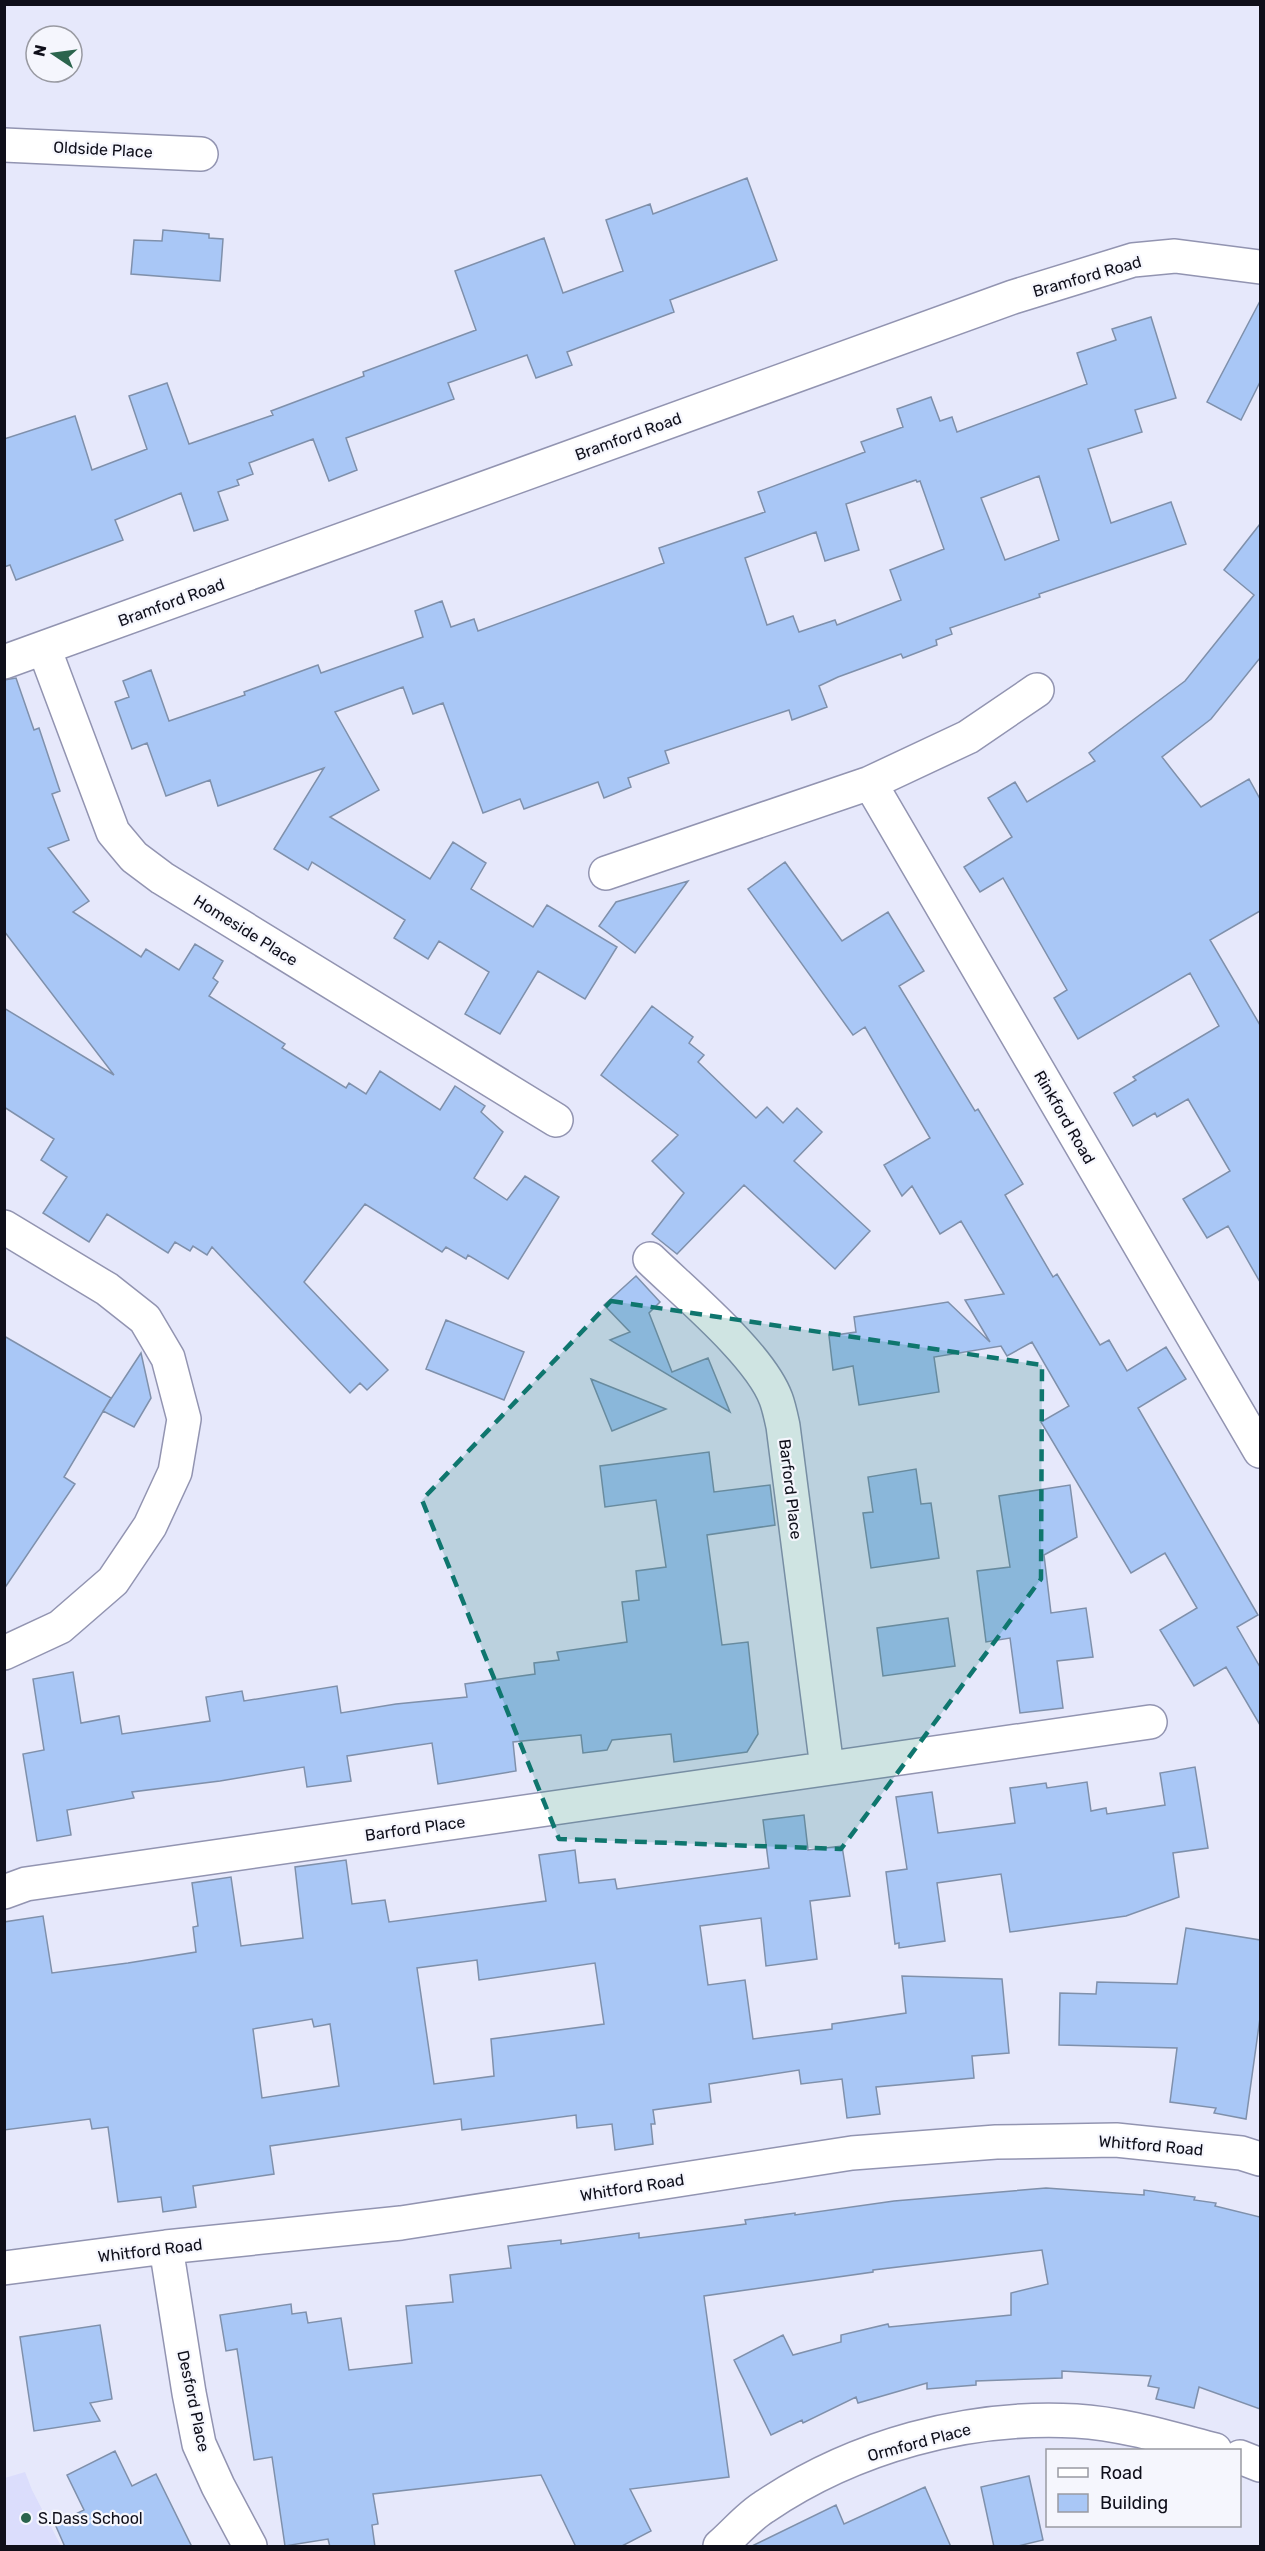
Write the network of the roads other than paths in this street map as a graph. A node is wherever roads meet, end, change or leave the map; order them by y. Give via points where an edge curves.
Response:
1 (4, 145) edge
2 (201, 154) dead end
3 (1260, 267) edge
4 (44, 648) junction
5 (4, 662) edge
6 (1037, 690) dead end
7 (870, 783) junction
8 (606, 873) dead end
9 (556, 1120) dead end
10 (4, 1227) edge
11 (650, 1259) dead end
12 (1260, 1451) edge
13 (4, 1653) edge
14 (1149, 1722) dead end
15 (827, 1768) junction
16 (4, 1892) edge
17 (1260, 2159) edge
18 (166, 2247) junction
19 (4, 2268) edge
20 (1208, 2449) edge
21 (1241, 2458) edge
22 (1260, 2466) edge
23 (250, 2547) edge
24 (720, 2547) edge

1 - 2 street, Oldside Place
3 - 4 street, Bramford Road via 1175,256 1132,260 1013,297
4 - 5 street, Bramford Road
4 - 9 street, Homeside Place via 113,832 134,857 162,879
6 - 7 street via 968,737
7 - 8 street
7 - 12 street, Rinkford Road
10 - 13 street via 107,1289 145,1319 168,1358 184,1419 175,1472 150,1526 113,1581 60,1627
11 - 15 street, Barford Place via 758,1368 776,1398 783,1426
14 - 15 street, Barford Place
15 - 16 street, Barford Place via 26,1884
17 - 18 street, Whitford Road via 1116,2139 996,2142 852,2153 401,2223
18 - 19 street, Whitford Road
18 - 23 street, Desford Place via 199,2444
20 - 24 street, Ormford Place via 1137,2429 1077,2421 1017,2421 954,2429 878,2450 823,2473 763,2507
21 - 22 street

